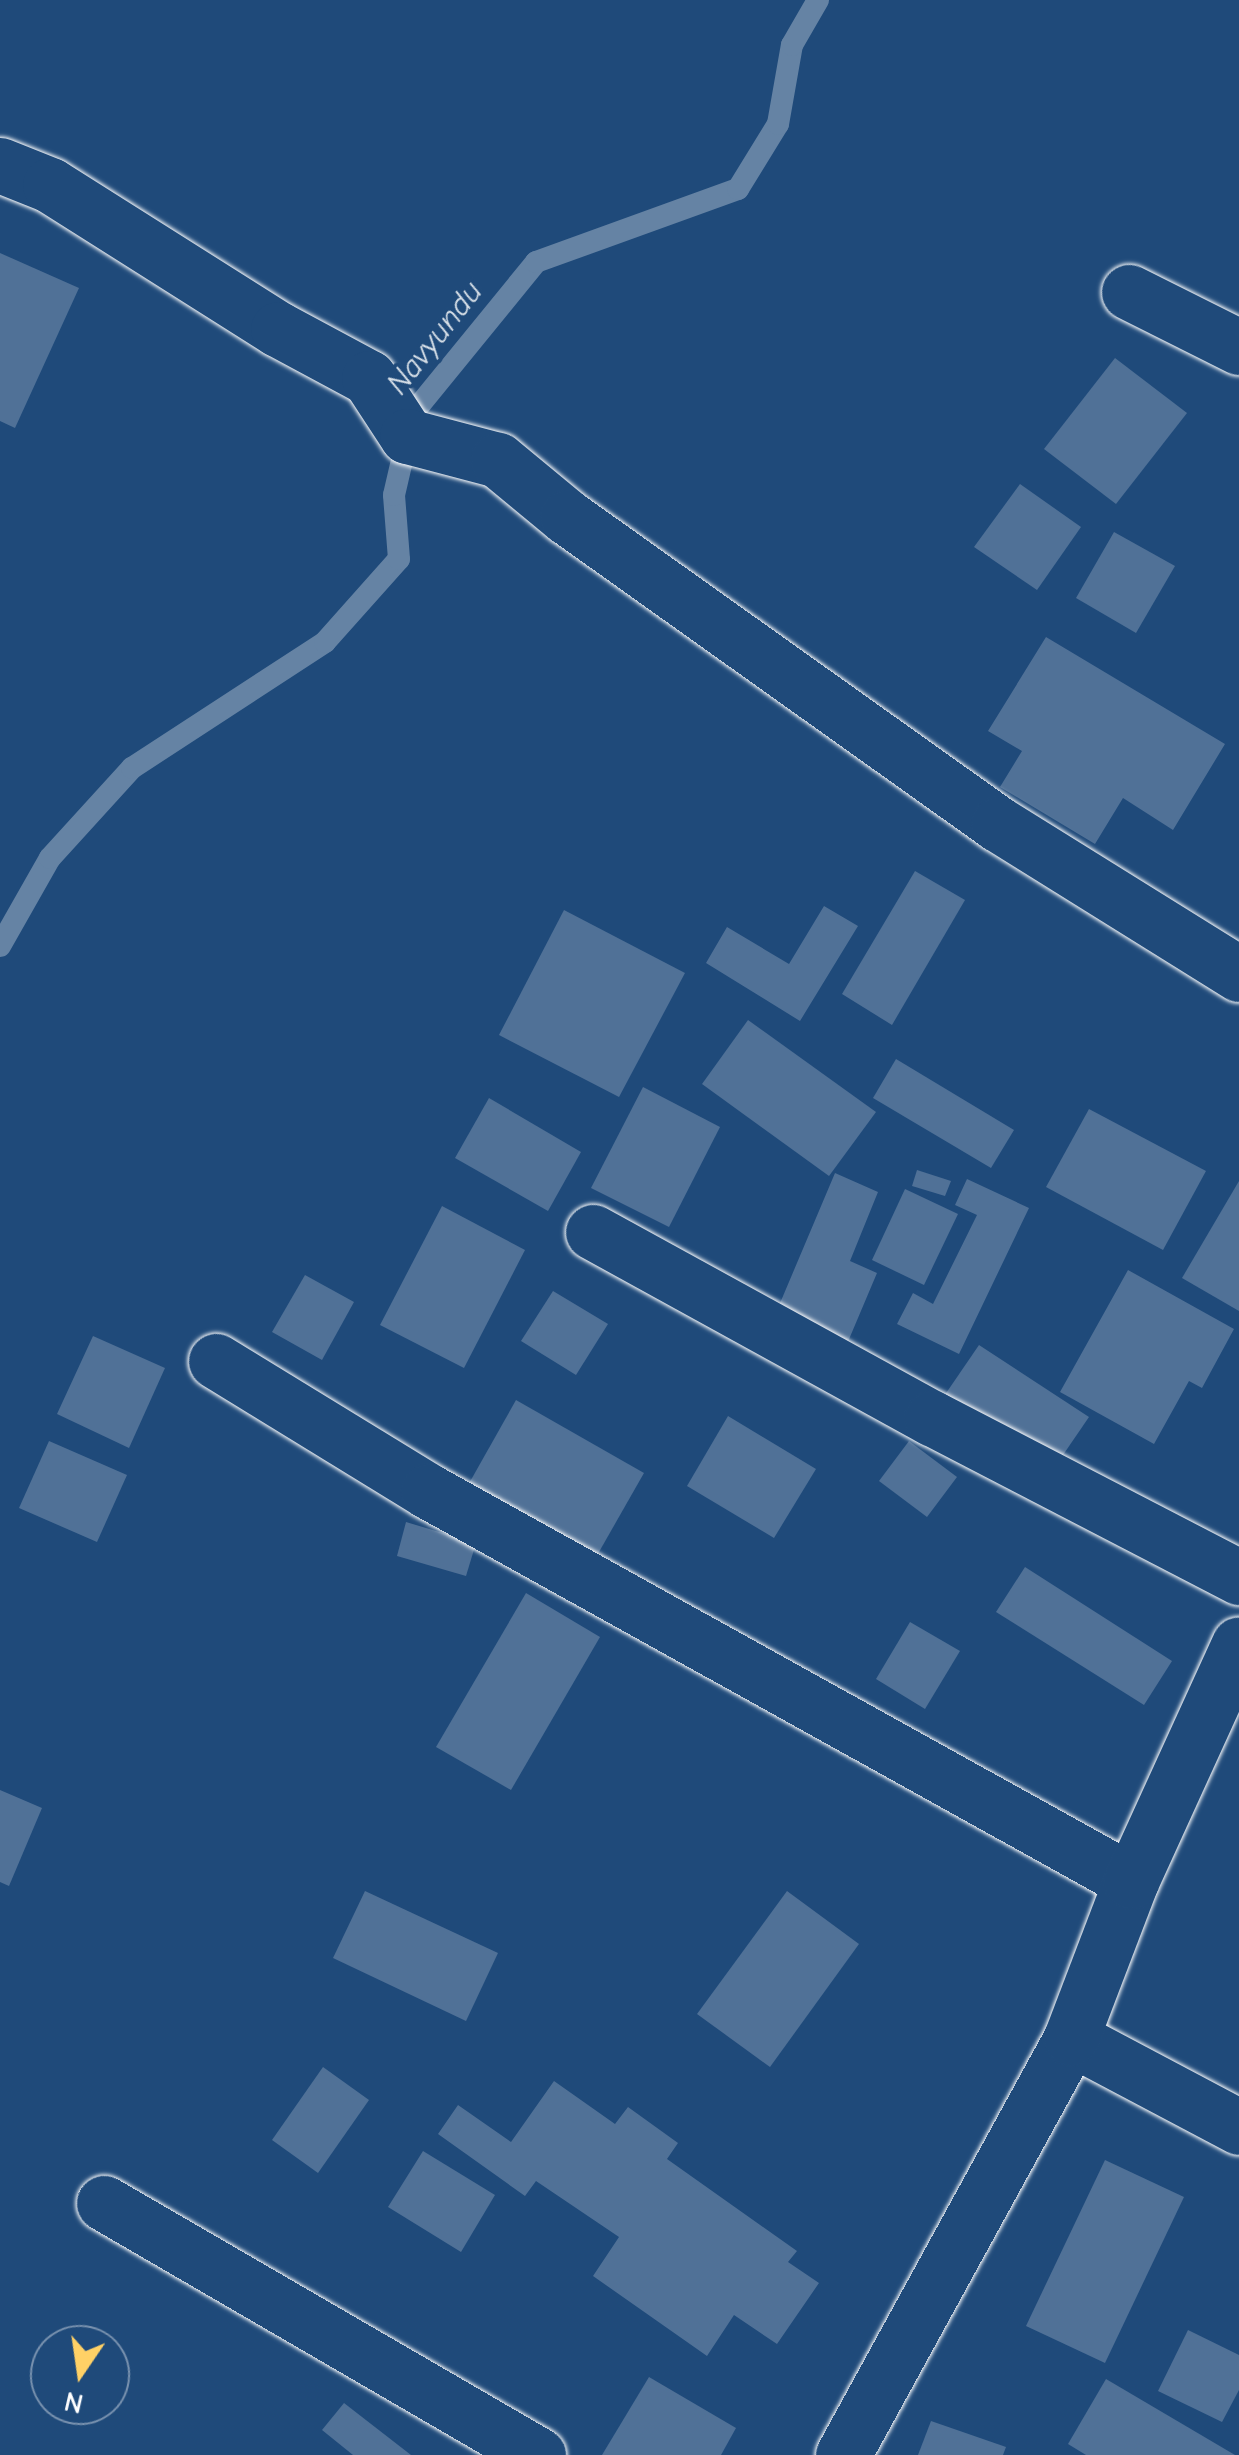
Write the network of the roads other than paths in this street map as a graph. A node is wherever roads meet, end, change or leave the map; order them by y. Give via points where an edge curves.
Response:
1 (0, 165) edge
2 (1129, 292) dead end
3 (1239, 347) edge
4 (1239, 974) edge
5 (593, 1232) dead end
6 (216, 1362) dead end
7 (1239, 1577) edge
8 (1239, 1644) edge
9 (1131, 1881) junction
10 (1071, 2038) junction
11 (1239, 2126) edge
12 (104, 2203) dead end
13 (538, 2455) edge
14 (843, 2455) edge

1 - 4 street via 50,184 278,329 368,378 406,436 498,460 567,517 998,824
2 - 3 street
5 - 7 street
6 - 9 street via 428,1491
8 - 9 street
9 - 10 street
10 - 11 street
10 - 14 street
12 - 13 street

